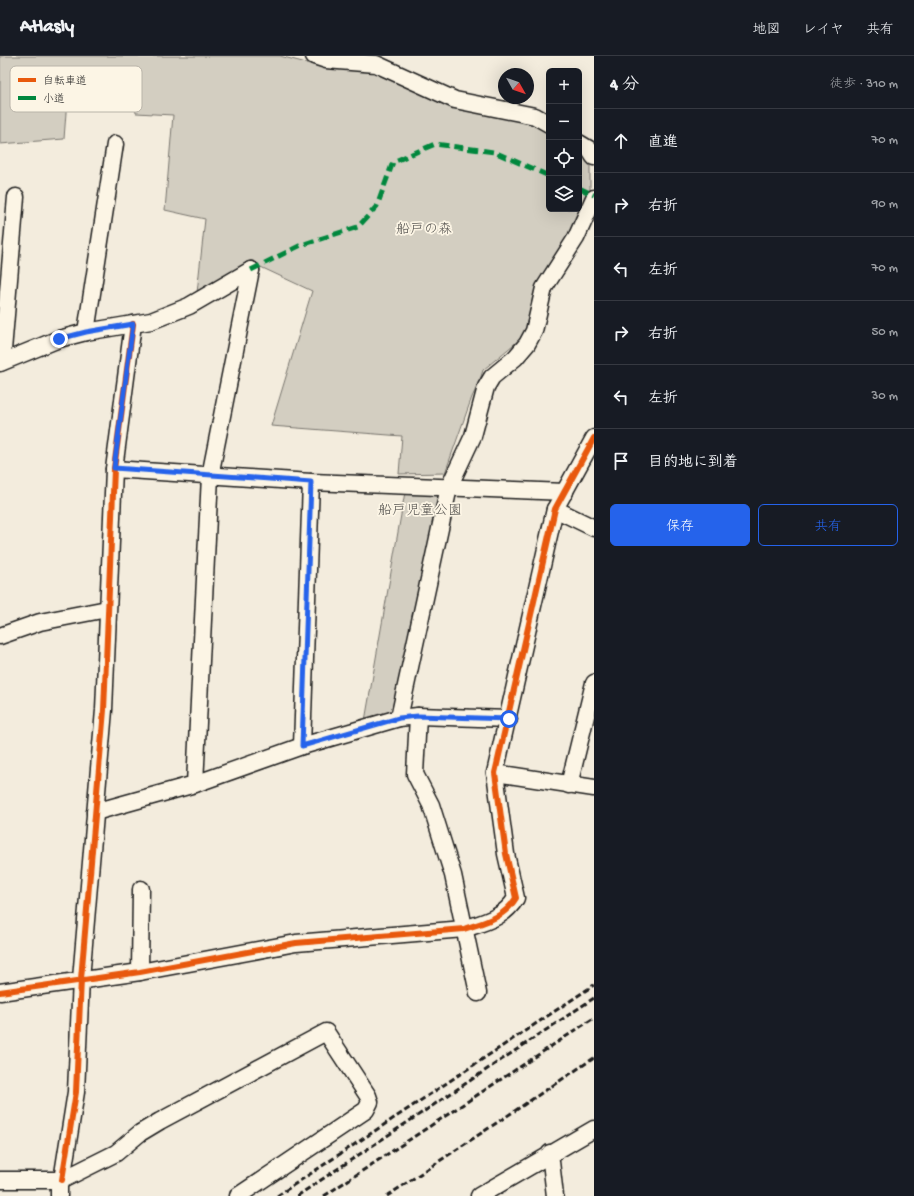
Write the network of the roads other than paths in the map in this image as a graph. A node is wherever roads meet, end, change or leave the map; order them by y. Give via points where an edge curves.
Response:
1 (314, 56) edge
2 (546, 122) edge
3 (115, 144) dead end
4 (582, 145) edge
5 (594, 157) edge
6 (16, 197) dead end
7 (594, 198) edge
8 (133, 324) junction
9 (86, 332) junction
10 (1, 363) edge
11 (594, 438) edge
12 (114, 468) junction
13 (210, 476) junction
14 (311, 482) junction
15 (449, 487) junction
16 (565, 492) junction
17 (555, 509) junction
18 (594, 528) edge
19 (107, 609) junction
20 (0, 636) edge
21 (594, 683) edge
22 (418, 716) junction
23 (399, 718) junction
24 (509, 719) junction
25 (302, 746) junction
26 (495, 773) junction
27 (196, 784) junction
28 (569, 785) junction
29 (594, 788) edge
30 (95, 812) junction
31 (141, 889) dead end
32 (464, 929) junction
33 (140, 972) junction
34 (81, 979) junction
35 (0, 992) edge
36 (478, 994) dead end
37 (594, 1129) edge
38 (550, 1153) junction
39 (0, 1180) edge
40 (60, 1180) junction
41 (59, 1196) edge
42 (238, 1196) edge
43 (479, 1196) edge
44 (555, 1196) edge

1 - 2 street via 326,60 376,64 455,100 535,116
3 - 9 street
4 - 5 street via 589,149
6 - 10 street
7 - 15 street via 576,238 544,288 534,330 527,344 492,377 486,387 472,436
8 - 9 street
8 - 12 street
8 - 13 street via 151,321 189,306 251,270
9 - 10 street via 59,339
11 - 16 street
12 - 13 street
12 - 19 street
13 - 14 street
13 - 27 street
14 - 15 street
14 - 25 street
15 - 16 street
15 - 23 street
16 - 17 street
17 - 18 street
17 - 24 street
19 - 20 street via 40,622
19 - 30 street via 104,710
21 - 28 street
22 - 23 street
22 - 24 street
22 - 32 street via 415,774 431,805 453,875
23 - 25 street
24 - 26 street
25 - 27 street
26 - 28 street
26 - 32 street via 506,854 516,898 510,908 500,916
27 - 30 street
28 - 29 street
30 - 34 street
31 - 33 street
32 - 33 street via 296,943
32 - 36 street
33 - 34 street
34 - 35 street
34 - 40 street via 76,1092
37 - 38 street
38 - 43 street
38 - 44 street
39 - 40 street
40 - 41 street
40 - 42 street via 116,1153 140,1134 167,1118 326,1032 368,1096 370,1102 366,1110

